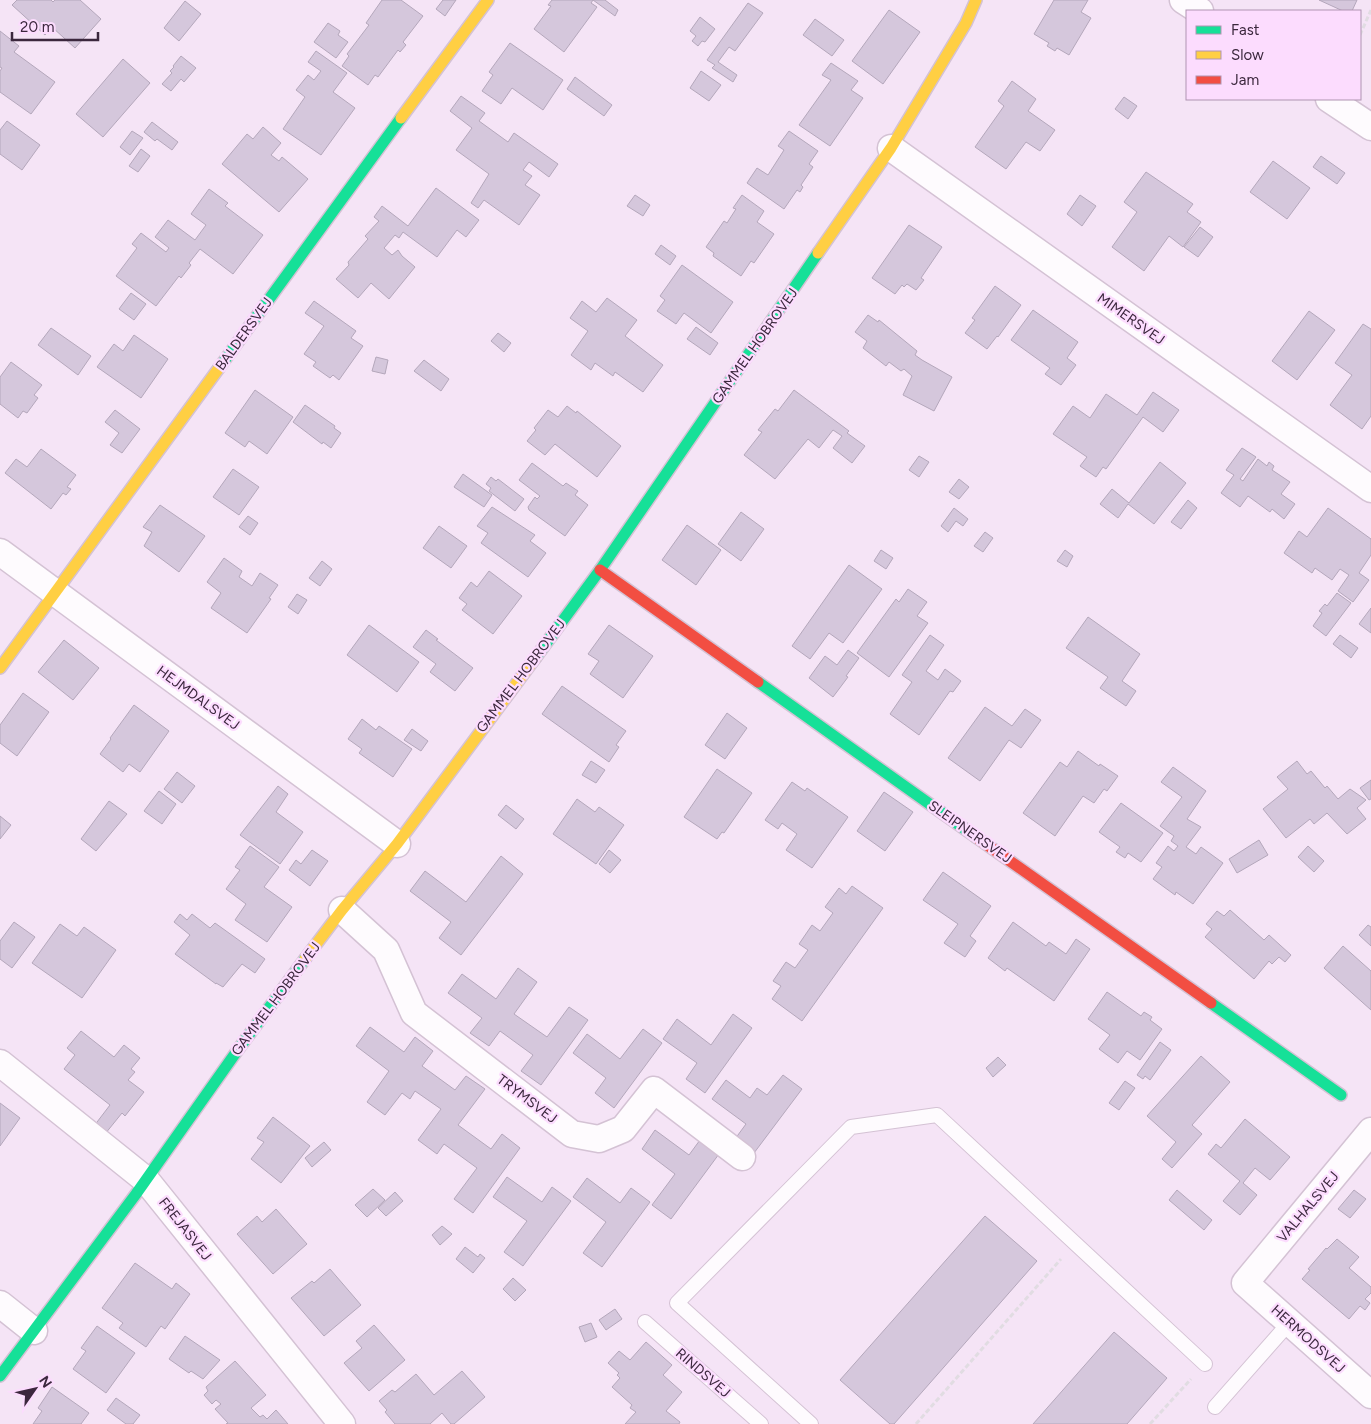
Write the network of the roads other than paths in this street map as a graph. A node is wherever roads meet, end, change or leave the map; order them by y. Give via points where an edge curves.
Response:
1 (488, 0) edge
2 (976, 0) edge
3 (1183, 0) edge
4 (1198, 10) edge
5 (1330, 100) edge
6 (1371, 127) edge
7 (892, 148) junction
8 (1371, 489) edge
9 (0, 552) edge
10 (600, 570) junction
11 (56, 593) junction
12 (0, 668) edge
13 (397, 844) junction
14 (342, 910) junction
15 (0, 1063) edge
16 (1341, 1095) dead end
17 (1371, 1131) edge
18 (742, 1157) dead end
19 (146, 1180) junction
20 (1245, 1283) joint
21 (0, 1304) edge
22 (645, 1322) dead end
23 (1290, 1322) junction
24 (34, 1331) junction
25 (1205, 1364) road end
26 (0, 1376) edge
27 (1371, 1395) edge
28 (1215, 1407) dead end
29 (342, 1424) edge
30 (761, 1424) edge
31 (811, 1424) edge

1 - 11 street, BALDERSVEJ
2 - 7 street, GAMMEL HOBROVEJ via 966,23
3 - 4 street
5 - 6 street
7 - 8 street, MIMERSVEJ
7 - 10 street, GAMMEL HOBROVEJ
9 - 11 street, HEJMDALSVEJ
10 - 13 street, GAMMEL HOBROVEJ
10 - 16 street, SLEIPNERSVEJ
11 - 12 street, BALDERSVEJ
11 - 13 street, HEJMDALSVEJ
13 - 14 street, GAMMEL HOBROVEJ
14 - 18 street, TRYMSVEJ via 386,950 414,1013 572,1134 599,1139 623,1129 654,1090
14 - 19 street, GAMMEL HOBROVEJ
15 - 19 street, FREJASVEJ
17 - 20 street, VALHALSVEJ
19 - 24 street, GAMMEL HOBROVEJ
19 - 29 street, FREJASVEJ
20 - 23 street, HERMODSVEJ
21 - 24 street
22 - 30 lane, RINDSVEJ
23 - 27 street, HERMODSVEJ
23 - 28 lane
24 - 26 street, GAMMEL HOBROVEJ
25 - 31 lane via 937,1115 851,1127 678,1303

